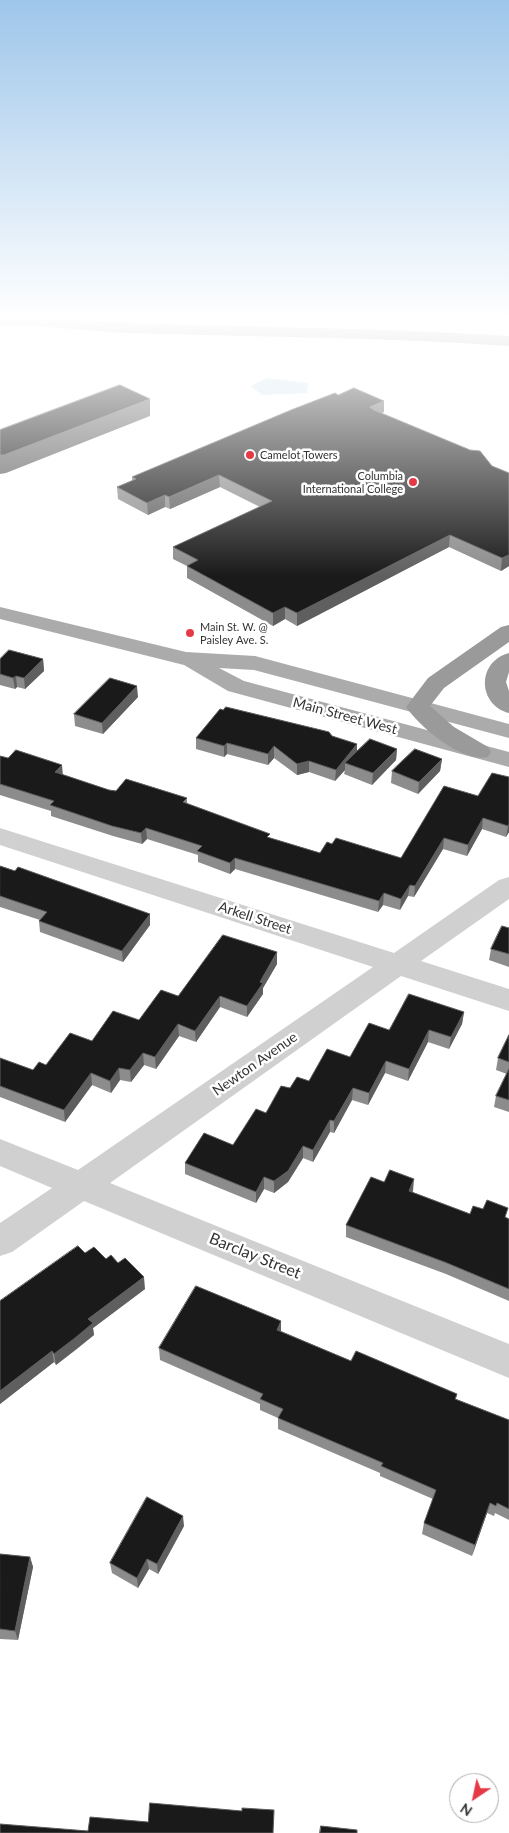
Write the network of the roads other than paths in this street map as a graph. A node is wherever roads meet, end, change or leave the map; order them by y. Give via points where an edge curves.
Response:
1 (0, 613) edge
2 (509, 632) edge
3 (186, 659) junction
4 (509, 660) edge
5 (509, 706) edge
6 (418, 707) junction
7 (509, 731) edge
8 (479, 752) junction
9 (509, 760) edge
10 (0, 836) edge
11 (509, 886) edge
12 (397, 964) junction
13 (509, 1000) edge
14 (0, 1152) edge
15 (83, 1185) junction
16 (0, 1242) edge
17 (509, 1361) edge

1 - 3 main road, Main Street West
2 - 6 highway via 436,683
3 - 6 main road, Main Street West via 255,663
3 - 8 main road, Main Street West via 236,686
4 - 5 highway via 499,668 495,682 496,689
6 - 7 main road, Main Street West
6 - 8 highway via 431,722
8 - 9 main road, Main Street West
10 - 12 street, Arkell Street
11 - 12 street, Newton Avenue
12 - 13 street, Arkell Street
12 - 15 street, Newton Avenue
14 - 15 street, Barclay Street
15 - 16 street, Newton Avenue
15 - 17 street, Barclay Street

